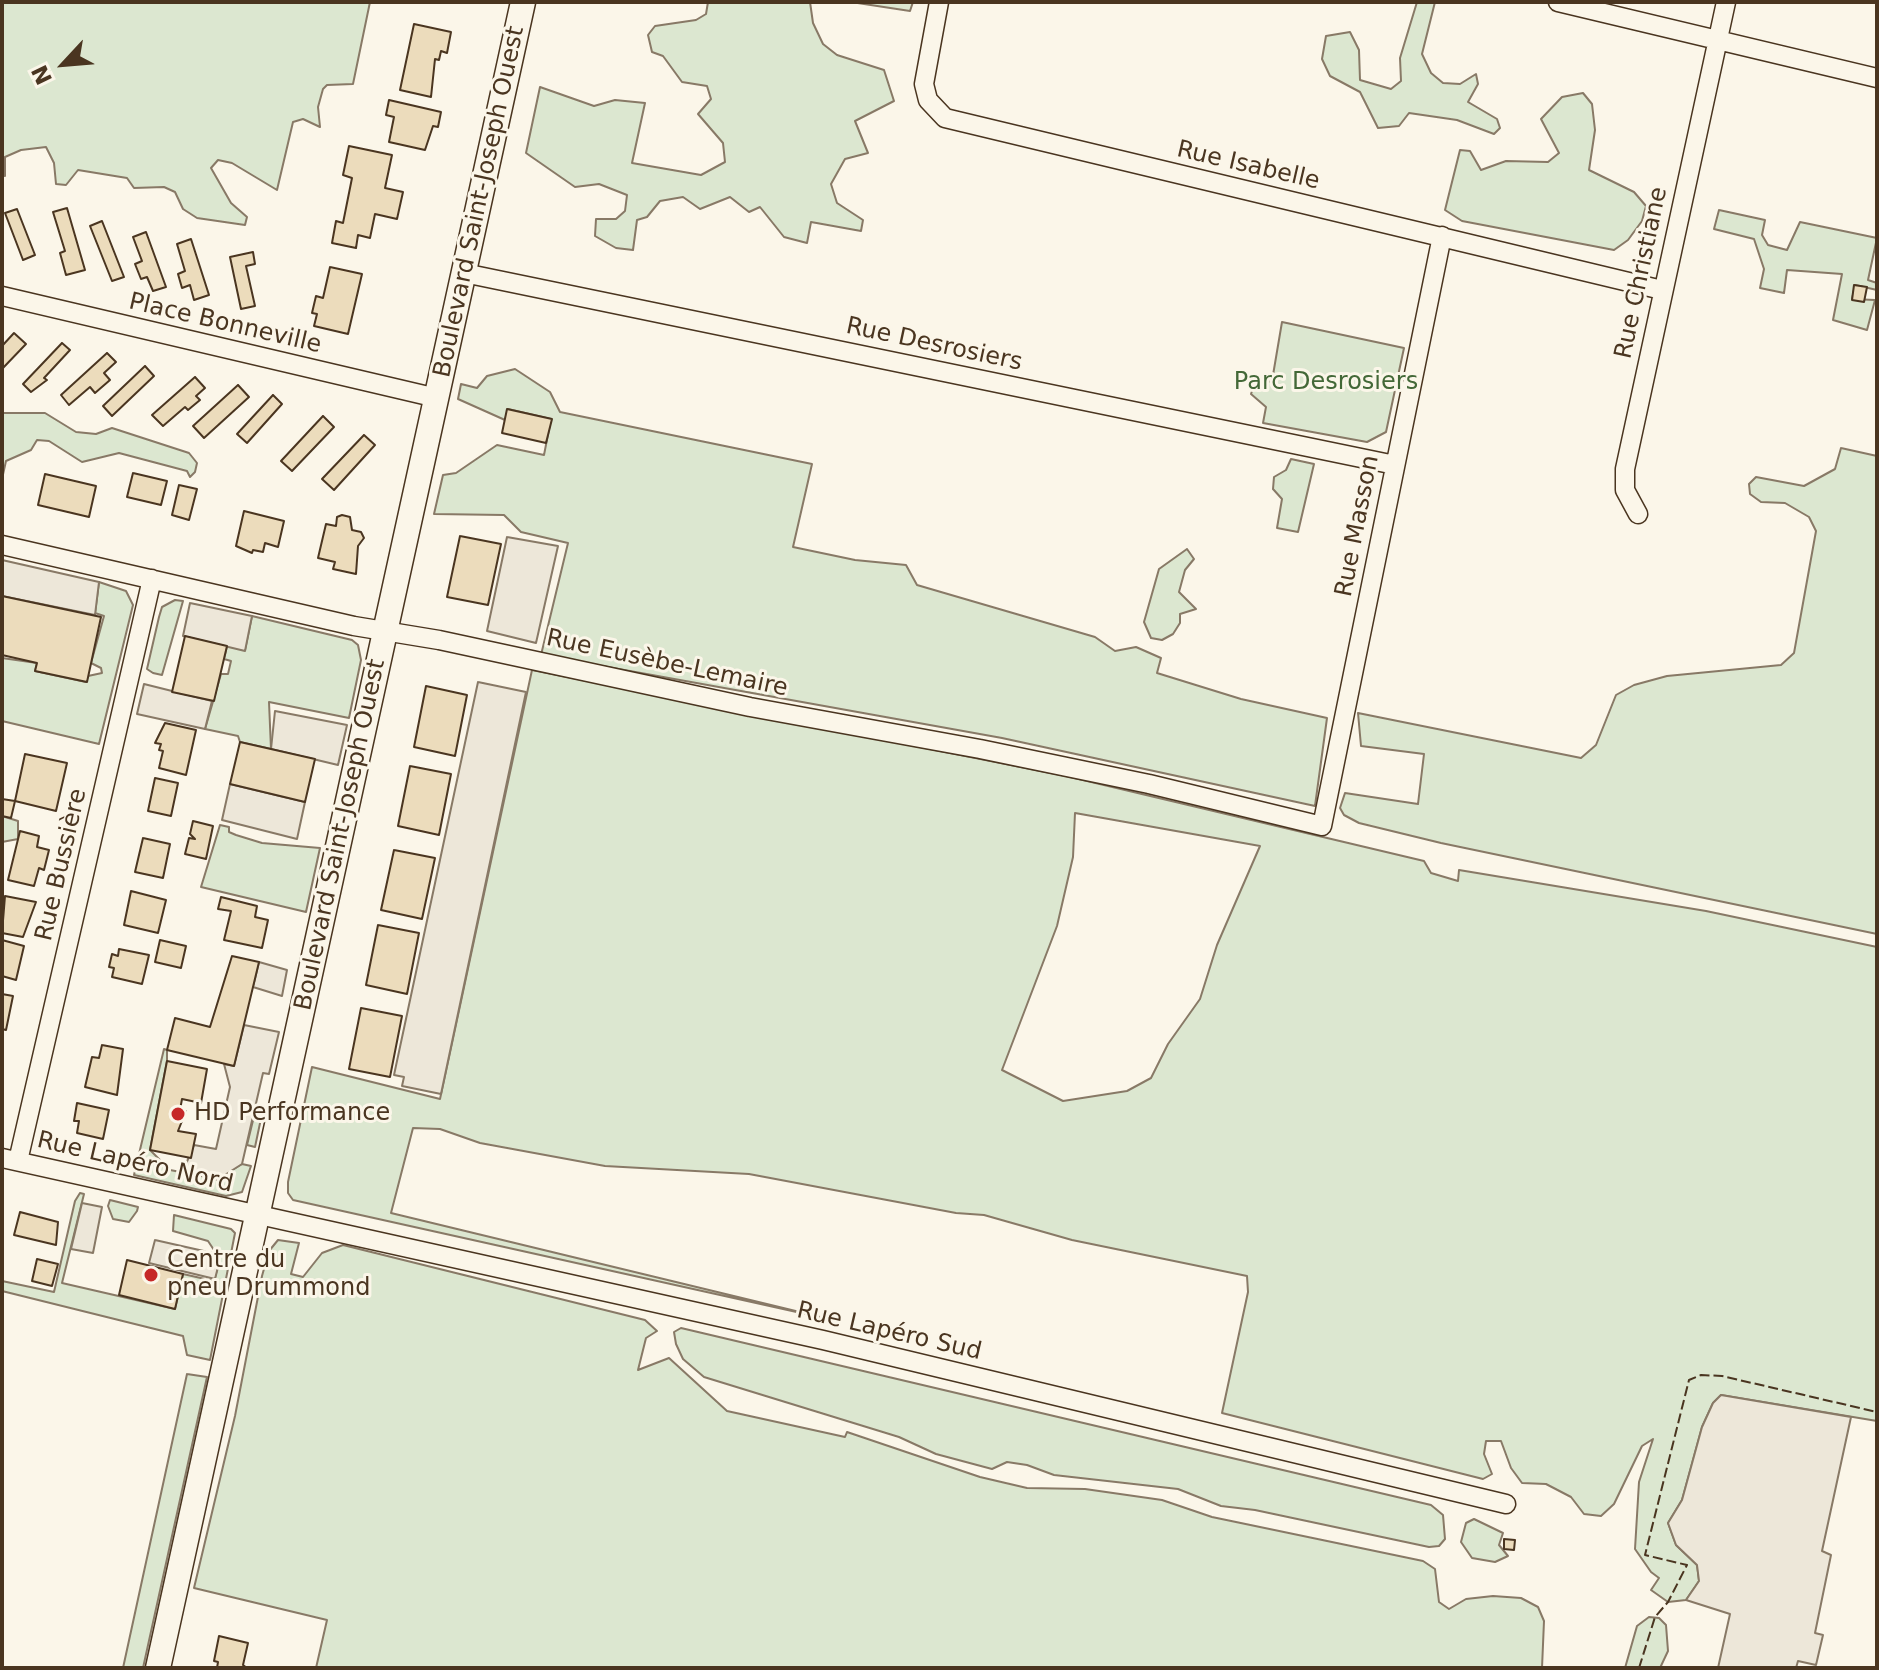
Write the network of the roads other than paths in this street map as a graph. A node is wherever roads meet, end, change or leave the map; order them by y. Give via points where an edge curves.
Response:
1 (523, 2) edge
2 (939, 2) edge
3 (1558, 2) edge
4 (1726, 2) edge
5 (1718, 40) junction
6 (1877, 78) edge
7 (1442, 236) junction
8 (464, 273) junction
9 (1662, 290) junction
10 (2, 296) edge
11 (435, 409) junction
12 (1395, 465) junction
13 (1638, 514) dead end
14 (2, 545) edge
15 (152, 579) junction
16 (386, 633) junction
17 (1322, 826) joint
18 (10, 1160) edge
19 (258, 1214) junction
20 (1506, 1504) dead end
21 (158, 1668) edge

1 - 8 street, Boulevard Saint-Joseph Ouest
2 - 7 street, Rue Isabelle via 924,84 928,100 945,118
3 - 5 street
4 - 5 street, Rue Christiane
5 - 6 street
5 - 9 street, Rue Christiane
7 - 9 street, Rue Isabelle
7 - 12 street, Rue Masson
8 - 11 street, Boulevard Saint-Joseph Ouest
8 - 12 street, Rue Desrosiers
9 - 13 street, Rue Christiane via 1624,480
10 - 11 street, Place Bonneville
11 - 16 street, Boulevard Saint-Joseph Ouest
12 - 17 street, Rue Masson
14 - 15 street, Rue Eusèbe-Lemaire
15 - 16 street, Rue Eusèbe-Lemaire
15 - 18 street, Rue Bussière
16 - 17 street, Rue Eusèbe-Lemaire via 980,749
16 - 19 street, Boulevard Saint-Joseph Ouest
18 - 19 street, Rue Lapéro Nord
19 - 20 street, Rue Lapéro Sud via 823,1340
19 - 21 street, Boulevard Saint-Joseph Ouest

